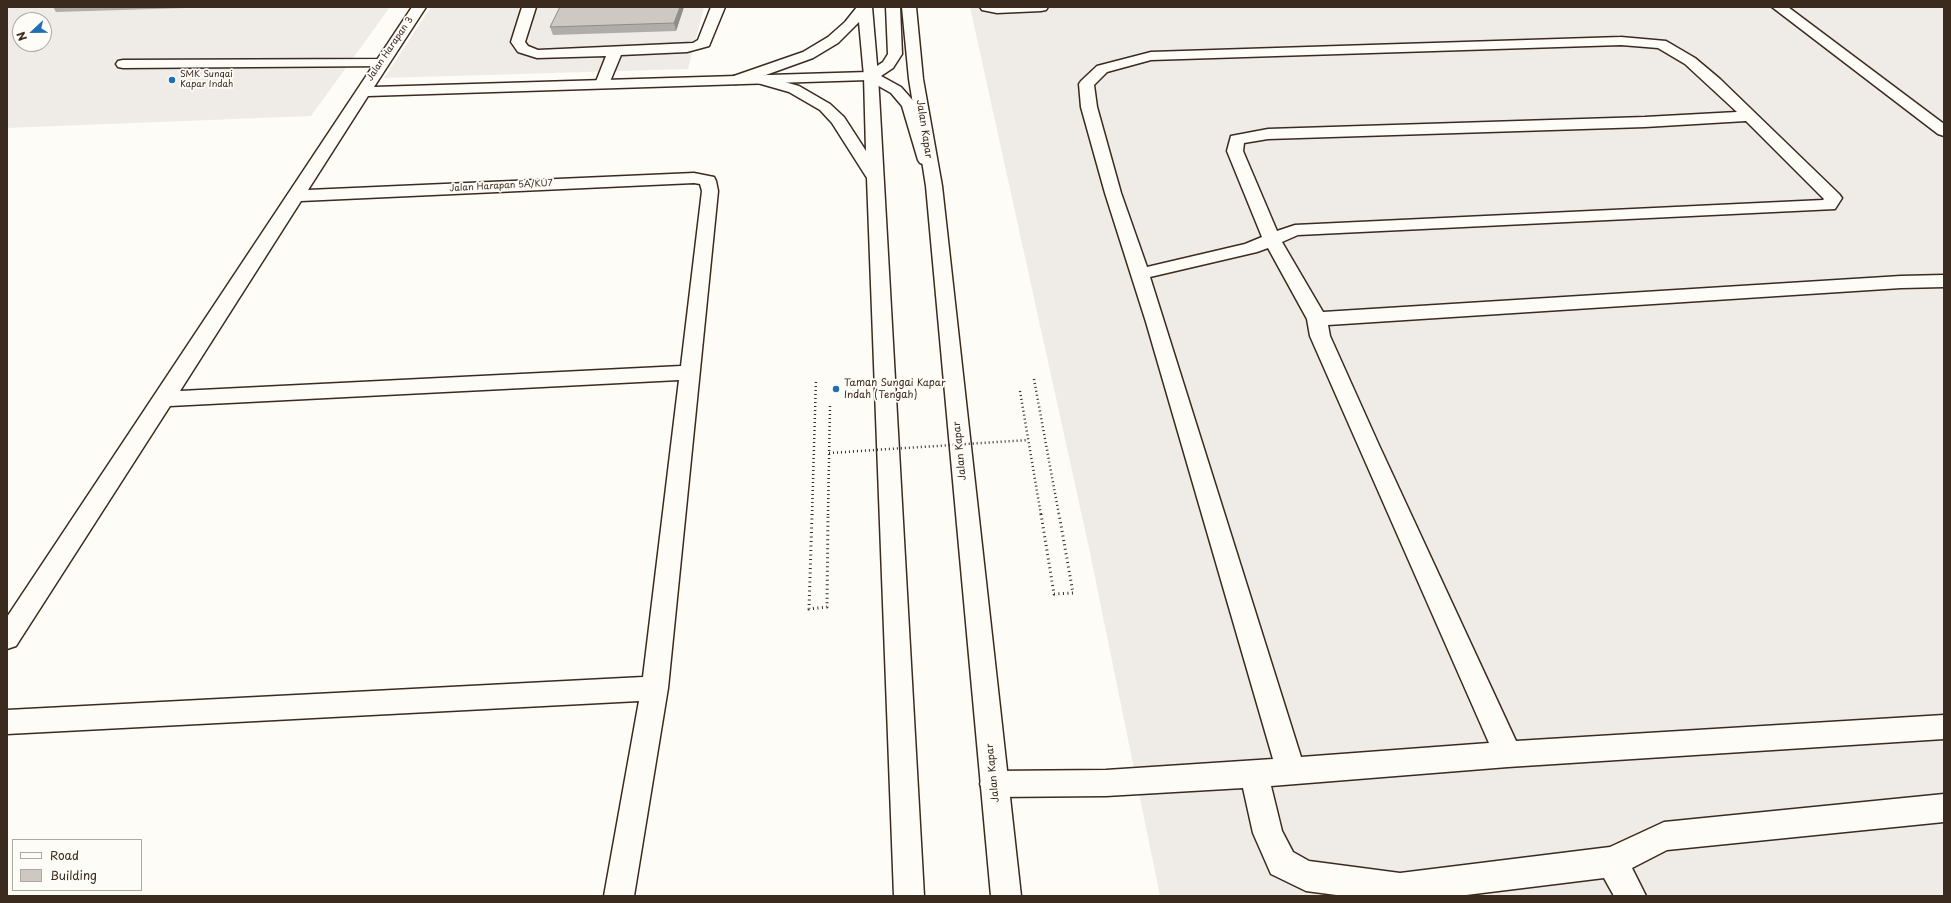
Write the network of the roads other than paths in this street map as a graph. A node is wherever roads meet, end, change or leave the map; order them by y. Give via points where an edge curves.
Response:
1 (419, 7) edge
2 (529, 7) edge
3 (718, 7) edge
4 (865, 7) edge
5 (893, 7) edge
6 (909, 7) edge
7 (987, 7) edge
8 (1041, 7) edge
9 (1779, 7) edge
10 (615, 51) junction
11 (381, 63) junction
12 (123, 64) dead end
13 (871, 76) junction
14 (759, 79) junction
15 (736, 80) junction
16 (602, 84) junction
17 (362, 92) junction
18 (1750, 116) junction
19 (1944, 131) edge
20 (876, 178) junction
21 (934, 186) junction
22 (295, 196) junction
23 (1272, 239) junction
24 (1140, 274) junction
25 (1944, 281) edge
26 (1317, 319) junction
27 (690, 372) junction
28 (163, 399) junction
29 (7, 638) edge
30 (655, 688) junction
31 (7, 722) edge
32 (1944, 727) edge
33 (1508, 754) junction
34 (1291, 772) junction
35 (1254, 774) junction
36 (994, 784) junction
37 (1944, 808) edge
38 (1612, 862) junction
39 (619, 896) edge
40 (909, 896) edge
41 (1006, 896) edge
42 (1631, 896) edge

1 - 11 main road, Jalan Harapan 3
2 - 10 main road via 518,42 523,49 537,54
3 - 10 main road via 704,42 697,46
4 - 13 main road
4 - 15 main road via 833,40 808,55
5 - 13 main road via 895,54 888,65
6 - 21 main road, Jalan Kapar via 916,79
7 - 8 main road
9 - 19 main road
10 - 16 main road
11 - 12 main road
11 - 17 main road, Jalan Harapan 3
13 - 14 main road
13 - 20 main road
13 - 21 main road via 896,90 910,105
14 - 15 main road
14 - 20 main road via 794,90 825,107 838,120
15 - 16 main road
16 - 17 main road
17 - 22 main road, Jalan Harapan 3
18 - 23 main road via 1268,134 1237,139 1235,151
18 - 23 main road via 1823,186 1833,198 1829,206 1294,230
18 - 24 main road via 1690,61 1661,44 1613,41 1151,56 1102,69 1086,84 1089,107 1113,193
20 - 40 main road
21 - 36 main road, Jalan Kapar
22 - 27 main road, Jalan Harapan 5A/KU7 via 694,178 708,181 710,191
22 - 28 main road, Jalan Harapan 3
23 - 24 main road via 1251,248
23 - 26 main road
24 - 34 main road
25 - 26 main road
26 - 33 main road via 1320,336
27 - 28 main road
27 - 30 main road
28 - 29 main road, Jalan Harapan 3
30 - 31 main road
30 - 39 main road
32 - 33 main road
33 - 34 main road
34 - 35 main road
35 - 36 main road via 1106,783
35 - 38 main road via 1268,833 1282,863 1306,876 1400,888
36 - 41 main road, Jalan Kapar
37 - 38 main road via 1664,836
38 - 42 main road

